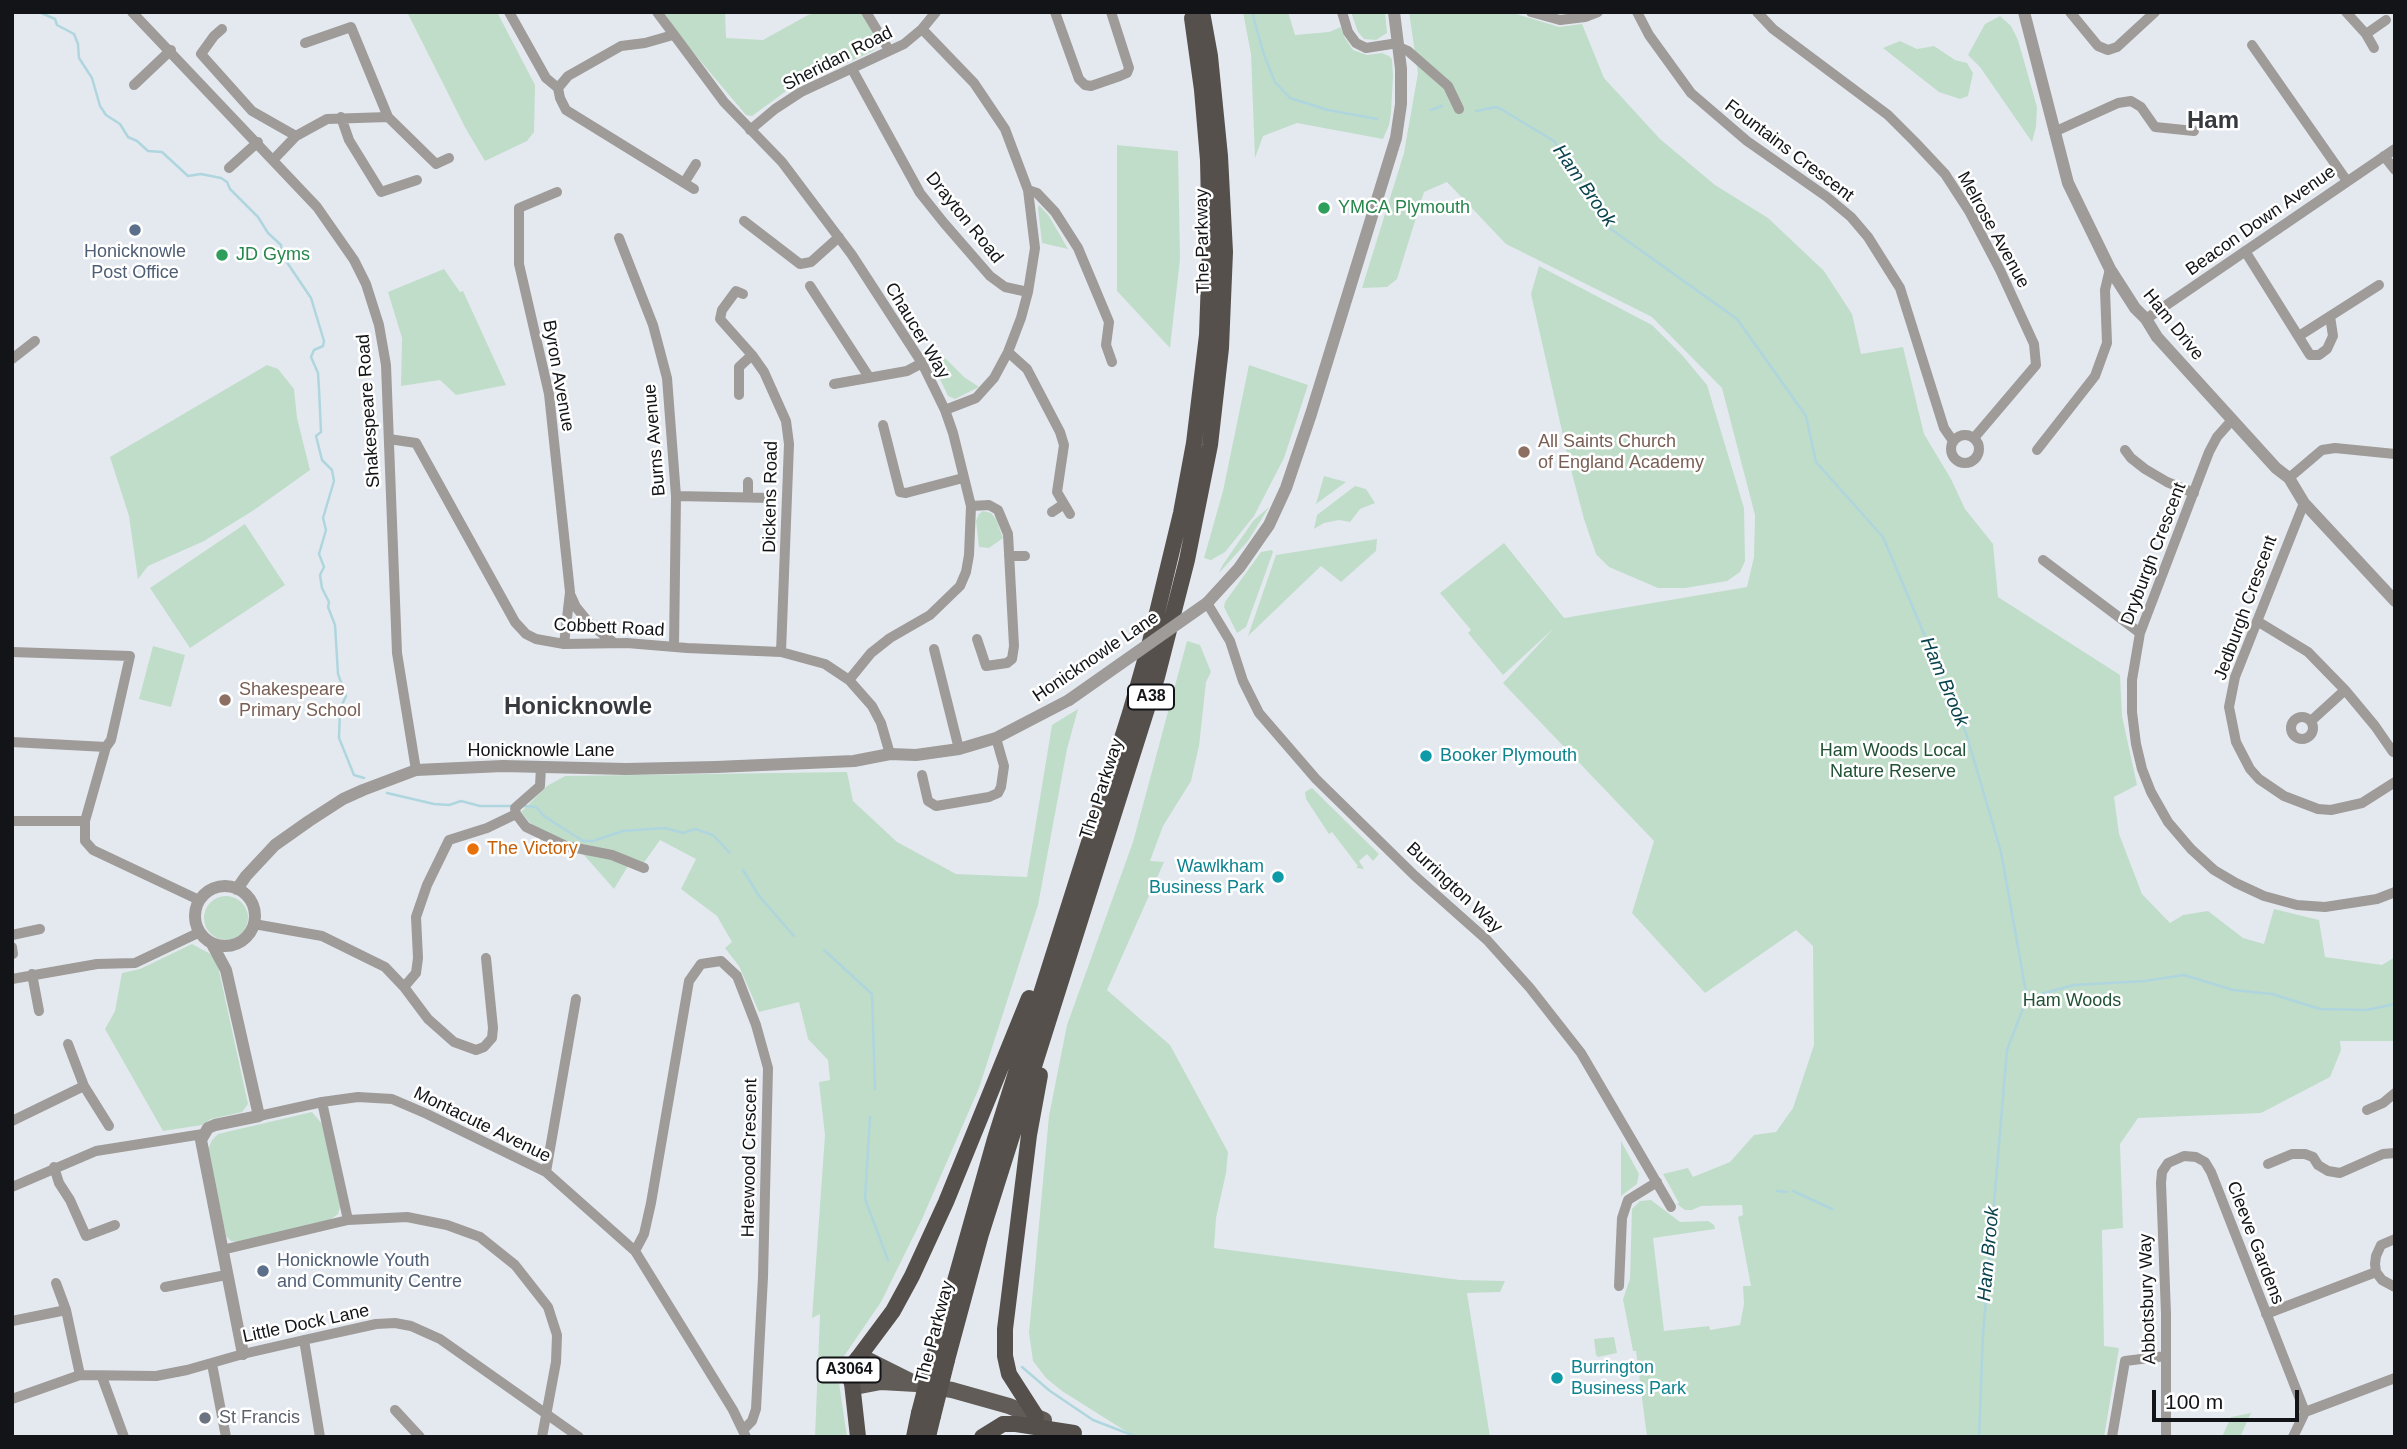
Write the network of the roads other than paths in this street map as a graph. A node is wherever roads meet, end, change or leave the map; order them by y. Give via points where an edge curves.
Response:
1 (132, 12) edge
2 (509, 12) edge
3 (657, 12) edge
4 (866, 12) edge
5 (936, 12) edge
6 (1055, 12) edge
7 (1111, 12) edge
8 (1191, 12) edge
9 (1202, 12) edge
10 (1342, 12) edge
11 (1394, 12) edge
12 (1531, 12) edge
13 (1598, 12) edge
14 (1637, 12) edge
15 (1757, 12) edge
16 (2024, 12) edge
17 (2070, 12) edge
18 (2155, 12) edge
19 (2346, 12) edge
20 (2385, 20) dead end
21 (222, 29) dead end
22 (922, 29) junction
23 (2366, 34) junction
24 (673, 35) junction
25 (305, 43) dead end
26 (1399, 45) junction
27 (2252, 45) dead end
28 (2374, 48) dead end
29 (170, 50) junction
30 (889, 50) junction
31 (852, 69) junction
32 (134, 85) dead end
33 (558, 88) junction
34 (1459, 108) dead end
35 (341, 117) junction
36 (388, 117) junction
37 (750, 130) junction
38 (2194, 131) dead end
39 (2054, 132) junction
40 (296, 136) junction
41 (258, 142) junction
42 (2395, 149) edge
43 (2384, 156) junction
44 (449, 158) dead end
45 (274, 159) junction
46 (696, 164) dead end
47 (229, 168) dead end
48 (2395, 170) edge
49 (417, 180) dead end
50 (2347, 181) junction
51 (684, 183) junction
52 (694, 189) dead end
53 (1028, 190) junction
54 (557, 192) dead end
55 (744, 221) dead end
56 (839, 237) junction
57 (619, 238) dead end
58 (2245, 251) junction
59 (2109, 270) junction
60 (2379, 285) dead end
61 (810, 286) dead end
62 (1028, 292) junction
63 (743, 294) dead end
64 (2330, 316) junction
65 (2146, 319) junction
66 (2299, 335) junction
67 (35, 341) dead end
68 (1008, 352) junction
69 (752, 355) junction
70 (12, 359) edge
71 (1112, 362) dead end
72 (922, 363) junction
73 (869, 377) junction
74 (834, 384) dead end
75 (739, 395) dead end
76 (945, 410) junction
77 (2232, 421) junction
78 (883, 425) dead end
79 (1974, 438) junction
80 (389, 439) junction
81 (1953, 441) junction
82 (2037, 450) dead end
83 (2125, 450) dead end
84 (2395, 454) edge
85 (963, 478) junction
86 (2289, 478) junction
87 (748, 482) dead end
88 (2194, 493) junction
89 (676, 496) junction
90 (748, 497) junction
91 (773, 498) dead end
92 (2304, 503) junction
93 (1065, 504) junction
94 (971, 506) junction
95 (1052, 512) dead end
96 (1070, 514) dead end
97 (1009, 556) junction
98 (1025, 556) dead end
99 (2043, 560) dead end
100 (570, 592) junction
101 (2395, 601) edge
102 (1207, 603) junction
103 (2257, 621) junction
104 (2140, 633) junction
105 (977, 639) dead end
106 (614, 643) junction
107 (564, 644) junction
108 (674, 647) junction
109 (934, 649) dead end
110 (12, 652) edge
111 (781, 652) junction
112 (849, 680) junction
113 (2345, 690) junction
114 (2311, 721) dead end
115 (996, 738) junction
116 (12, 743) edge
117 (106, 747) junction
118 (959, 749) junction
119 (2393, 752) dead end
120 (890, 754) junction
121 (541, 767) junction
122 (416, 770) junction
123 (922, 775) dead end
124 (2395, 782) edge
125 (515, 811) junction
126 (12, 821) edge
127 (85, 821) junction
128 (644, 868) dead end
129 (237, 889) junction
130 (2395, 892) edge
131 (200, 900) junction
132 (1065, 916) junction
133 (254, 924) junction
134 (40, 929) dead end
135 (200, 932) junction
136 (12, 935) edge
137 (212, 944) junction
138 (238, 944) junction
139 (12, 947) edge
140 (13, 954) edge
141 (486, 958) dead end
142 (226, 970) junction
143 (32, 974) junction
144 (12, 979) edge
145 (404, 987) junction
146 (576, 999) dead end
147 (1053, 1004) junction
148 (39, 1011) dead end
149 (68, 1044) dead end
150 (84, 1086) junction
151 (2395, 1093) edge
152 (322, 1102) junction
153 (2367, 1110) dead end
154 (259, 1116) junction
155 (12, 1121) edge
156 (109, 1126) dead end
157 (203, 1134) junction
158 (2395, 1153) edge
159 (2268, 1164) dead end
160 (54, 1167) junction
161 (546, 1172) junction
162 (1657, 1182) junction
163 (12, 1187) edge
164 (2161, 1203) joint
165 (1671, 1207) dead end
166 (348, 1220) junction
167 (115, 1225) dead end
168 (2395, 1239) edge
169 (222, 1250) junction
170 (635, 1251) junction
171 (2376, 1272) junction
172 (226, 1275) junction
173 (56, 1283) dead end
174 (1619, 1286) dead end
175 (165, 1287) dead end
176 (2395, 1287) edge
177 (66, 1310) junction
178 (2266, 1314) junction
179 (12, 1321) edge
180 (304, 1339) junction
181 (243, 1354) junction
182 (941, 1356) junction
183 (2166, 1356) junction
184 (858, 1358) junction
185 (212, 1364) junction
186 (80, 1375) junction
187 (102, 1377) junction
188 (2395, 1378) edge
189 (852, 1383) junction
190 (916, 1384) junction
191 (12, 1399) edge
192 (395, 1410) dead end
193 (546, 1412) junction
194 (2305, 1412) junction
195 (926, 1414) junction
196 (1036, 1416) junction
197 (745, 1433) edge
198 (1077, 1435) edge
199 (124, 1437) edge
200 (226, 1437) edge
201 (320, 1437) edge
202 (420, 1437) edge
203 (542, 1437) edge
204 (579, 1437) edge
205 (858, 1437) edge
206 (914, 1437) edge
207 (928, 1437) edge
208 (982, 1437) edge
209 (2112, 1437) edge
210 (2166, 1437) edge
211 (2293, 1437) edge

1 - 29 street, Shakespeare Road
2 - 33 street via 546,78
3 - 24 street, Chaucer Way
4 - 30 street
5 - 22 street, Sheridan Road
6 - 7 street via 1079,79 1091,86 1121,76 1129,68
8 - 132 highway, The Parkway / A38 via 1207,149 1210,250 1207,335 1194,443 1148,650
9 - 147 highway, The Parkway / A38 via 1220,156 1225,252 1210,444 1157,677
10 - 26 street via 1356,43 1366,48
11 - 26 street, Honicknowle Lane
12 - 13 street via 1560,20
14 - 81 street, Fountains Crescent via 1654,44 1691,93 1747,141 1827,197 1868,237 1900,288 1944,428
15 - 79 street, Melrose Avenue via 1798,50 1888,115 1915,142 1945,174 2000,270 2034,344 2036,366
16 - 39 street, Ham Drive
17 - 18 street via 2098,46 2108,50
19 - 23 street
20 - 23 street
21 - 40 street via 201,54 252,111
22 - 30 street, Sheridan Road
22 - 53 street via 974,83 998,118
23 - 28 street
24 - 33 street via 621,46 568,76
24 - 37 street, Chaucer Way
25 - 36 street via 351,26
26 - 34 street via 1448,86
26 - 102 street, Honicknowle Lane via 1401,104 1392,154 1286,488 1261,536
27 - 50 street
29 - 32 street
29 - 41 street, Shakespeare Road
30 - 31 street, Sheridan Road
31 - 37 street, Sheridan Road via 801,92
31 - 62 street, Drayton Road via 920,193 990,276 1005,288
33 - 51 street via 566,110
35 - 36 street
35 - 40 street via 327,119
35 - 49 street via 349,140 381,192
36 - 44 street via 436,164
37 - 56 street, Chaucer Way via 782,162
38 - 39 street via 2155,127 2131,101
39 - 59 street, Ham Drive via 2068,183
40 - 45 street
41 - 45 street, Shakespeare Road
41 - 47 street
42 - 43 street, Beacon Down Avenue
43 - 48 street
43 - 50 street, Beacon Down Avenue
45 - 80 street, Shakespeare Road via 330,223 366,284 382,342
46 - 51 street
50 - 58 street, Beacon Down Avenue
51 - 52 street
53 - 62 street via 1035,253
53 - 71 street via 1055,212 1078,248 1109,322 1106,345
54 - 100 street, Byron Avenue via 519,208 519,264 549,394
55 - 56 street via 800,264 811,262
56 - 72 street, Chaucer Way
57 - 89 street, Burns Avenue via 653,326 667,378
58 - 65 street, Beacon Down Avenue
58 - 66 street
59 - 65 street, Ham Drive
59 - 82 street via 2107,343 2095,376
60 - 64 street
61 - 73 street
62 - 68 street
63 - 69 street, Dickens Road via 736,291 720,320
64 - 66 street
64 - 66 street via 2333,335 2319,355 2310,355
65 - 77 street, Ham Drive
67 - 70 street
68 - 76 street via 986,389
68 - 93 street via 1027,369 1060,432 1064,445 1057,492
69 - 75 street via 739,367
69 - 111 street, Dickens Road via 786,421 789,444
72 - 73 street via 907,371
72 - 76 street, Chaucer Way
73 - 74 street
76 - 85 street, Chaucer Way
77 - 86 street, Ham Drive
77 - 88 street, Dryburgh Crescent via 2217,437
78 - 85 street via 900,492
79 - 81 street via 1958,436
79 - 81 street, Melrose Avenue via 1979,452 1970,463 1955,459
80 - 107 street, Cobbett Road via 416,443 526,635
80 - 122 street, Shakespeare Road via 397,653
83 - 88 street via 2145,469
84 - 86 street via 2322,450
85 - 94 street, Chaucer Way
86 - 92 street, Ham Drive
87 - 90 street
88 - 104 street, Dryburgh Crescent
89 - 90 street
89 - 108 street, Burns Avenue
90 - 91 street
92 - 101 street, Ham Drive
92 - 103 street, Jedburgh Crescent
93 - 95 street
93 - 96 street
94 - 97 street via 989,505 998,510 1008,534
94 - 112 street, Chaucer Way via 969,555 960,586 930,615 871,653
97 - 98 street
97 - 105 street via 1012,659 986,666
99 - 104 street
100 - 106 street, Byron Avenue via 589,623
100 - 107 street, Byron Avenue
102 - 115 street, Honicknowle Lane, bridge via 1069,700
102 - 162 street, Burrington Way via 1230,641 1259,713 1316,779 1487,940 1530,988 1581,1053
103 - 113 street via 2308,652
103 - 124 street, Jedburgh Crescent via 2235,677 2229,707 2236,742 2250,769 2284,796 2318,809 2362,803
104 - 130 street, Dryburgh Crescent via 2132,680 2136,744 2151,792 2191,849 2236,883 2297,905 2354,904
106 - 107 street, Cobbett Road
106 - 108 street, Cobbett Road
108 - 111 street, Cobbett Road
109 - 118 street
110 - 117 street via 130,656
111 - 112 street, Cobbett Road via 825,664
112 - 120 street, Cobbett Road via 874,710
113 - 114 street
113 - 119 street
115 - 118 street, Honicknowle Lane
115 - 123 street via 1004,766 998,793 936,806 928,801
116 - 117 street
117 - 127 street
118 - 120 street, Honicknowle Lane
120 - 121 street, Honicknowle Lane via 854,761 716,767
121 - 122 street, Honicknowle Lane
121 - 125 street via 540,786
122 - 129 street, Honicknowle Lane via 356,793 309,821 275,845
125 - 128 street via 526,827 566,846 612,855
125 - 145 street via 487,828 449,840 416,917 416,973
126 - 127 street
127 - 131 street via 85,841 93,850
129 - 131 street via 212,889
129 - 133 street via 254,907
131 - 135 street via 196,922
132 - 182 highway, The Parkway / A38 via 977,1200
132 - 184 highway, A38 via 912,1276
133 - 138 street
133 - 145 street via 322,936 385,967
134 - 136 street
135 - 137 street
135 - 143 street via 135,963
137 - 138 street
137 - 142 street
138 - 142 street
139 - 140 street
141 - 145 street via 492,1038 476,1050 454,1042 428,1019
142 - 154 street
143 - 144 street
143 - 148 street
146 - 161 street
147 - 182 highway, The Parkway / A38
147 - 196 highway, A38 via 1029,1135 1005,1313 1009,1374
149 - 150 street
150 - 155 street
150 - 156 street
151 - 153 street
152 - 154 street, Montacute Avenue
152 - 161 street, Montacute Avenue via 392,1099
152 - 166 street
154 - 157 street via 215,1125
157 - 160 street via 96,1151
157 - 169 street via 201,1148
158 - 159 street via 2340,1173 2318,1166 2305,1154
160 - 163 street
160 - 167 street via 86,1236
161 - 170 street, Montacute Avenue
162 - 165 street, Burrington Way
162 - 174 street via 1628,1200 1622,1218
164 - 178 street, Cleeve Gardens via 2162,1172 2168,1163 2184,1157 2205,1162
164 - 183 street, Abbotsbury Way
166 - 169 street
166 - 193 street via 407,1217 447,1225 480,1237 515,1265 548,1307 557,1335
168 - 171 street via 2381,1245
169 - 172 street
170 - 197 street, Montacute Avenue
170 - 197 street, Harewood Crescent via 651,1203 689,981 701,964 721,961 737,976 768,1068 756,1409
171 - 176 street
171 - 178 street
172 - 175 street
172 - 181 street
173 - 177 street
177 - 179 street
177 - 186 street
178 - 194 street, Cleeve Gardens
180 - 181 street, Little Dock Lane
180 - 193 street, Little Dock Lane via 376,1324 411,1326 440,1339
180 - 201 street
181 - 185 street, Little Dock Lane
182 - 195 highway, The Parkway / A38, bridge
183 - 209 street via 2125,1361
183 - 210 street, Abbotsbury Way
184 - 189 main road, A3064 via 849,1368
184 - 190 main road, A3064
185 - 187 street, Little Dock Lane via 156,1376
185 - 200 street
186 - 187 street, Little Dock Lane
186 - 191 street, Little Dock Lane
187 - 199 street
188 - 194 street
189 - 190 main road, A3064
189 - 205 highway
190 - 196 main road
192 - 202 street
193 - 203 street
193 - 204 street, Little Dock Lane
194 - 211 street
195 - 206 highway, The Parkway / A38
195 - 207 highway, The Parkway / A38
196 - 198 main road
198 - 208 highway via 1003,1424

